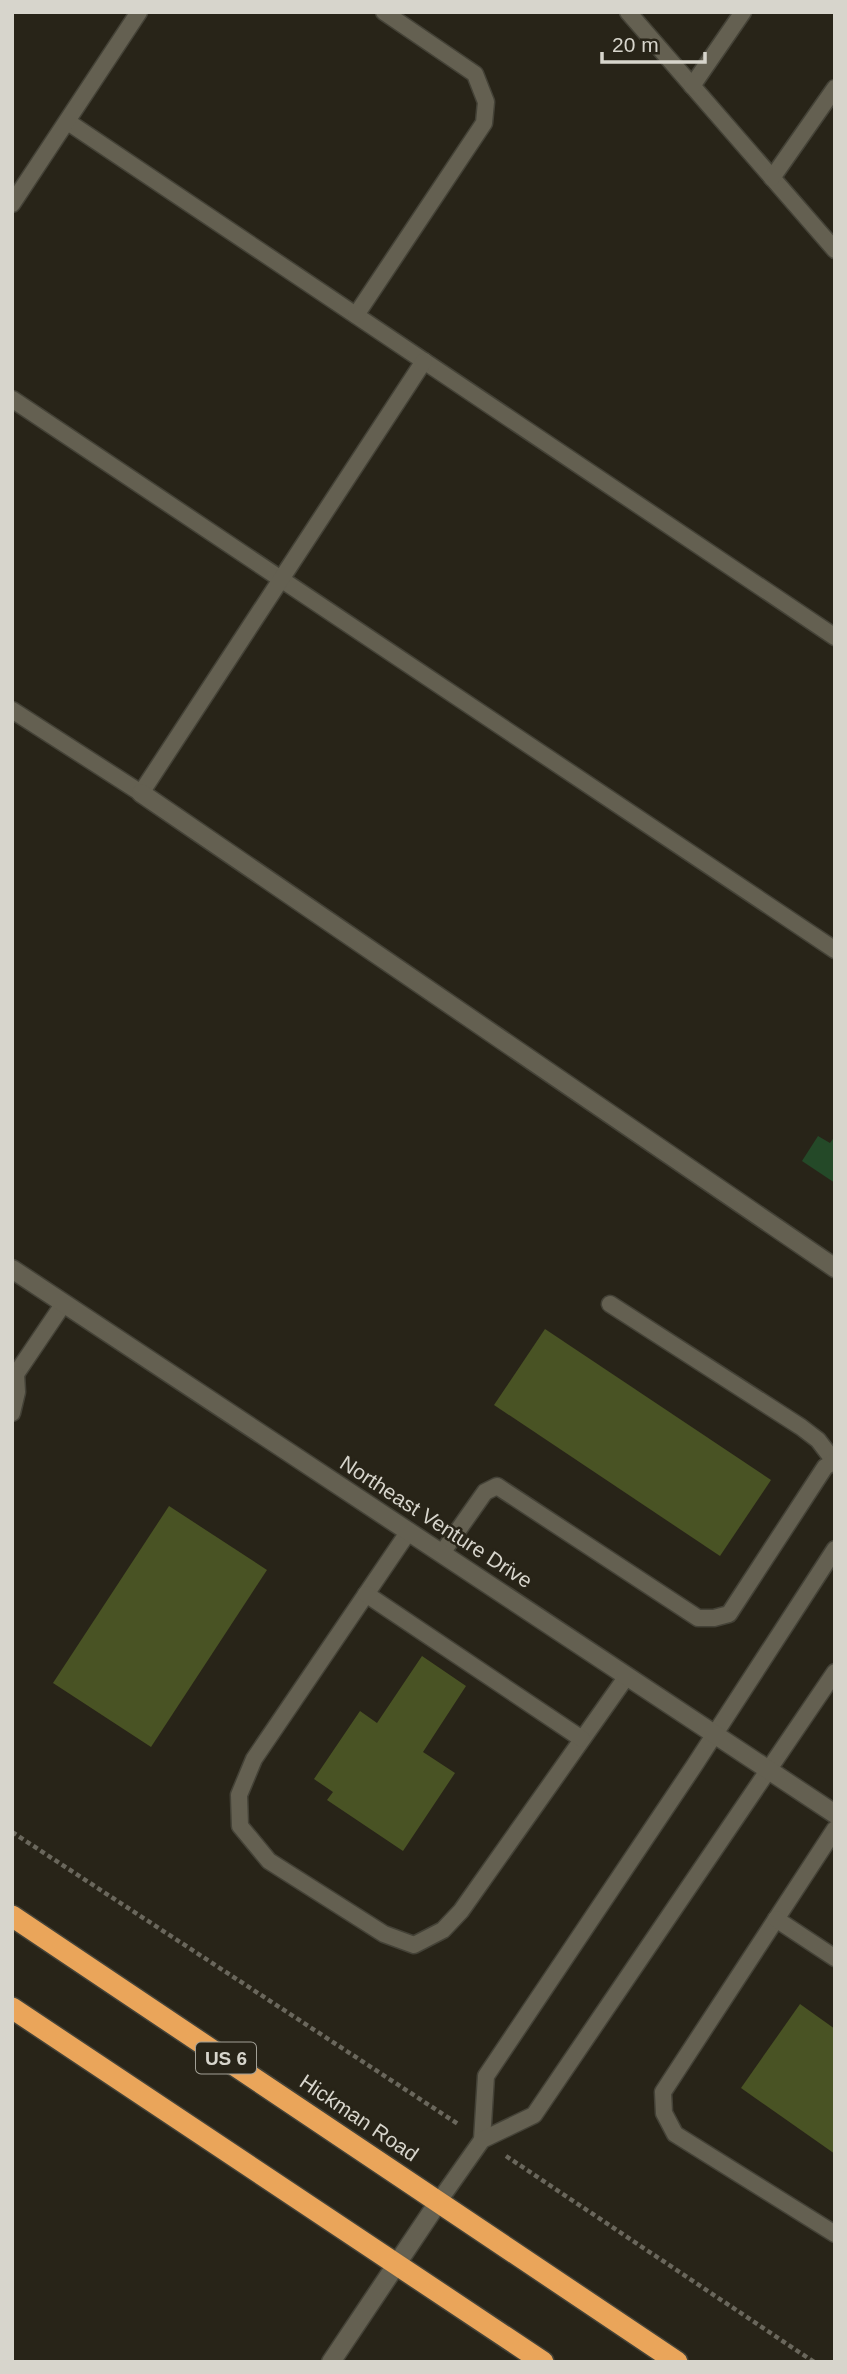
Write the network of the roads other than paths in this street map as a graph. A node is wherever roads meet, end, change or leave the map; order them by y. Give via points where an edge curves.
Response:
1 (139, 12) edge
2 (384, 12) edge
3 (628, 12) edge
4 (743, 12) edge
5 (692, 86) junction
6 (835, 88) edge
7 (68, 122) junction
8 (772, 178) junction
9 (12, 204) edge
10 (835, 250) edge
11 (356, 315) junction
12 (424, 361) junction
13 (12, 399) edge
14 (282, 580) junction
15 (835, 637) edge
16 (12, 710) edge
17 (141, 793) junction
18 (835, 950) edge
19 (835, 1268) edge
20 (12, 1269) edge
21 (64, 1303) junction
22 (610, 1304) dead end
23 (14, 1373) edge
24 (12, 1413) edge
25 (834, 1461) edge
26 (408, 1531) junction
27 (835, 1549) edge
28 (442, 1553) junction
29 (366, 1594) junction
30 (835, 1672) edge
31 (627, 1676) junction
32 (715, 1734) junction
33 (582, 1739) junction
34 (768, 1769) junction
35 (835, 1814) edge
36 (835, 1829) edge
37 (12, 1916) edge
38 (776, 1920) junction
39 (835, 1958) edge
40 (12, 2008) edge
41 (482, 2140) junction
42 (439, 2201) junction
43 (835, 2234) edge
44 (397, 2263) junction
45 (331, 2362) edge
46 (543, 2362) edge
47 (677, 2362) edge

1 - 7 lane
2 - 11 lane via 475,74 486,102 485,113 484,123
3 - 5 lane
4 - 5 lane
5 - 8 lane
6 - 8 lane
7 - 9 lane
7 - 11 lane
8 - 10 lane
11 - 12 lane
12 - 14 lane
12 - 15 lane
13 - 14 lane
14 - 17 lane
14 - 18 lane
16 - 17 lane
17 - 19 street
20 - 21 street, Northeast Venture Drive
21 - 23 lane
21 - 26 street, Northeast Venture Drive
22 - 25 lane via 801,1427
23 - 24 lane via 17,1392
25 - 28 lane via 825,1467 729,1614 714,1618 698,1618 497,1486 485,1492
26 - 28 street, Northeast Venture Drive
26 - 29 lane
27 - 32 lane
28 - 31 street, Northeast Venture Drive
29 - 33 lane
29 - 33 lane via 254,1759 239,1795 240,1826 269,1861 384,1934 414,1945 443,1930 461,1911
30 - 34 lane
31 - 32 street, Northeast Venture Drive
31 - 33 lane
32 - 34 street, Northeast Venture Drive
32 - 41 lane via 486,2076
34 - 35 street, Northeast Venture Drive
34 - 41 lane via 534,2115
36 - 38 lane
37 - 42 highway, Hickman Road / US 6
38 - 39 lane
38 - 43 lane via 663,2092 664,2113 676,2134
40 - 44 highway
41 - 42 lane
42 - 44 street
42 - 47 highway, Hickman Road / US 6
44 - 45 street
44 - 46 highway

